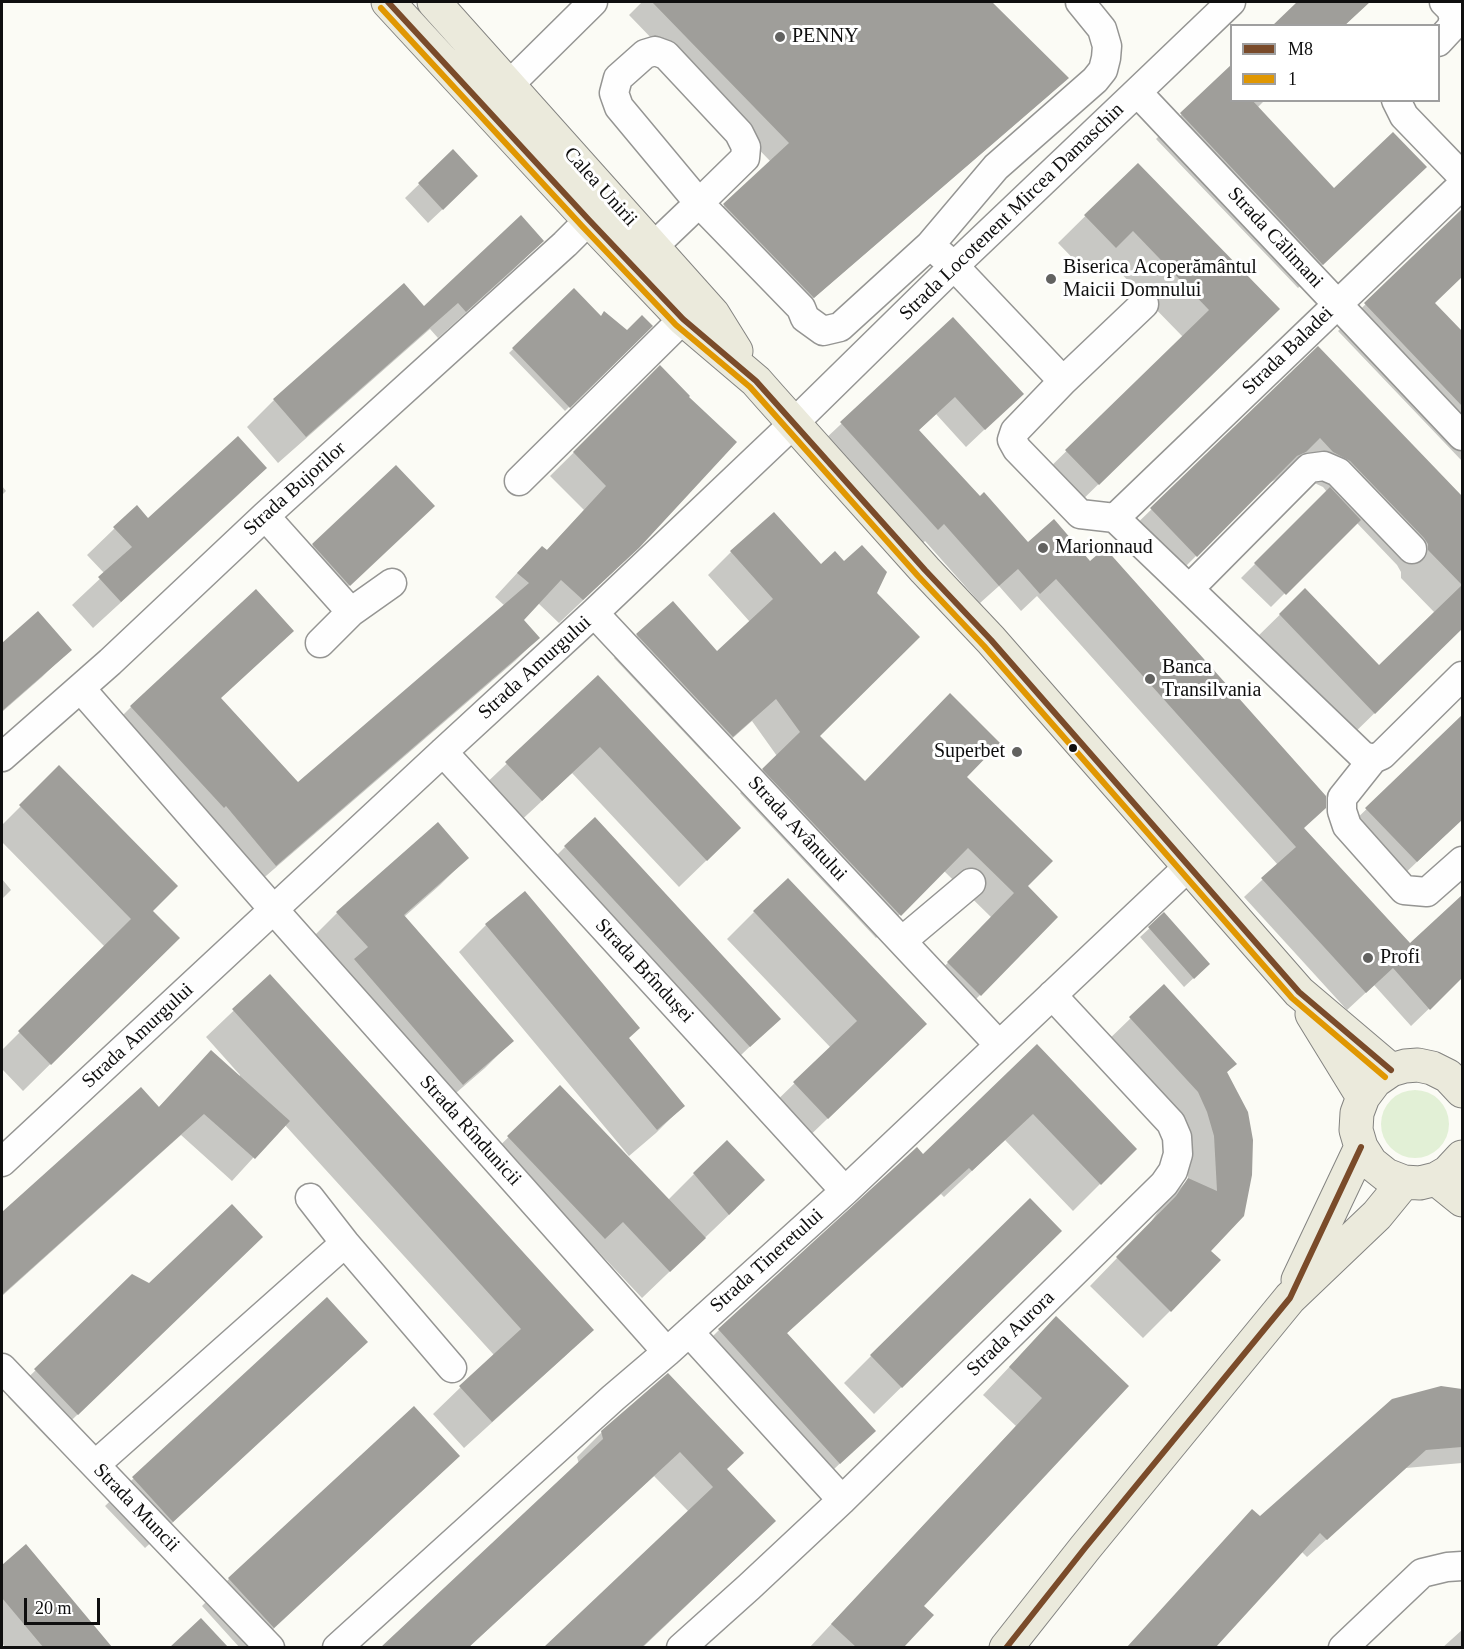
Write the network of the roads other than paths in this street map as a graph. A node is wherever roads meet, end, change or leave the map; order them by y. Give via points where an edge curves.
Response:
1 (388, 2) edge
2 (434, 2) edge
3 (593, 2) edge
4 (1080, 2) edge
5 (1230, 2) edge
6 (1444, 2) edge
7 (1440, 40) edge
8 (509, 85) junction
9 (1137, 92) junction
10 (1397, 102) edge
11 (1462, 176) edge
12 (1462, 185) edge
13 (699, 203) junction
14 (589, 220) junction
15 (930, 245) junction
16 (653, 247) junction
17 (954, 266) junction
18 (1144, 304) dead end
19 (1338, 304) junction
20 (683, 319) junction
21 (756, 381) junction
22 (1063, 381) junction
23 (794, 423) junction
24 (1462, 436) edge
25 (519, 481) dead end
26 (265, 516) junction
27 (1115, 518) junction
28 (1412, 549) dead end
29 (392, 582) dead end
30 (1189, 589) junction
31 (351, 612) junction
32 (594, 614) junction
33 (320, 643) dead end
34 (1462, 675) edge
35 (81, 689) junction
36 (443, 752) junction
37 (2, 758) edge
38 (1373, 759) junction
39 (1462, 861) edge
40 (1189, 866) junction
41 (971, 883) dead end
42 (274, 910) junction
43 (902, 941) junction
44 (1299, 992) junction
45 (1052, 995) junction
46 (999, 1045) junction
47 (1462, 1052) edge
48 (1432, 1068) junction
49 (1391, 1070) junction
50 (1462, 1091) edge
51 (1363, 1097) junction
52 (1361, 1147) junction
53 (1462, 1157) edge
54 (2, 1162) edge
55 (1436, 1179) junction
56 (1404, 1182) junction
57 (844, 1191) junction
58 (310, 1198) dead end
59 (1462, 1200) edge
60 (345, 1243) junction
61 (1290, 1298) junction
62 (689, 1332) junction
63 (667, 1352) junction
64 (2, 1368) edge
65 (452, 1368) dead end
66 (95, 1465) junction
67 (842, 1500) junction
68 (1462, 1566) edge
69 (270, 1647) edge
70 (337, 1647) edge
71 (681, 1647) edge
72 (1006, 1647) edge
73 (1343, 1647) edge

1 - 14 main road, Calea Unirii
2 - 8 main road, Calea Unirii
3 - 8 street
4 - 15 street via 1102,28 1107,46 1103,70 996,167
5 - 9 street, Strada Locotenent Mircea Damaschin
6 - 7 street via 1454,19
8 - 16 main road, Calea Unirii
9 - 17 street, Strada Locotenent Mircea Damaschin
9 - 19 street, Strada Călimani
10 - 11 street via 1404,116
12 - 19 street, Strada Baladei
13 - 13 street via 619,107 614,93 618,78 645,54 655,51 666,55 739,134 746,147 745,158
13 - 15 street via 801,308 805,318 823,332 840,327
13 - 16 street
14 - 20 main road, Calea Unirii
14 - 26 street, Strada Bujorilor
15 - 17 street
16 - 21 main road, Calea Unirii via 713,314
17 - 22 street
17 - 23 street, Strada Locotenent Mircea Damaschin
18 - 22 street
19 - 24 street, Strada Călimani
19 - 27 street, Strada Baladei
20 - 21 main road, Calea Unirii
20 - 25 street
21 - 23 main road, Calea Unirii
22 - 27 street via 1015,431 1012,440 1080,514
23 - 32 street, Strada Amurgului
23 - 40 main road, Calea Unirii
26 - 31 street
26 - 35 street, Strada Bujorilor
27 - 30 street
28 - 30 street via 1338,472 1324,466 1309,468
29 - 31 street
30 - 38 street via 1363,756
31 - 33 street
32 - 36 street, Strada Amurgului
32 - 43 street, Strada Avântului
34 - 38 street via 1382,755
35 - 37 street, Strada Bujorilor
35 - 42 street
36 - 42 street, Strada Amurgului
36 - 57 street, Strada Brîndușei
38 - 39 street via 1342,798 1347,826 1404,890 1427,892
40 - 44 main road, Calea Unirii
40 - 45 street, Strada Tineretului
41 - 43 street
42 - 54 street, Strada Amurgului
42 - 63 street, Strada Rîndunicii
43 - 46 street, Strada Avântului
44 - 49 main road, Calea Unirii
44 - 51 main road, Calea Unirii
45 - 46 street, Strada Tineretului
45 - 67 street, Strada Aurora via 1171,1123 1178,1154 1173,1171
46 - 57 street, Strada Tineretului
47 - 48 main road
48 - 49 main road via 1418,1065
48 - 50 main road via 1448,1076
49 - 51 main road via 1375,1081
51 - 52 main road via 1356,1130
52 - 56 main road via 1371,1163
52 - 61 main road
53 - 55 main road
55 - 56 main road
55 - 59 main road
56 - 61 main road via 1377,1215
57 - 62 street, Strada Tineretului
58 - 60 street
60 - 65 street
60 - 66 street
61 - 72 main road
62 - 63 street, Strada Tineretului
62 - 67 street
63 - 70 street, Strada Tineretului
64 - 66 street, Strada Muncii
66 - 69 street, Strada Muncii
67 - 71 street, Strada Aurora
68 - 73 street via 1422,1573

